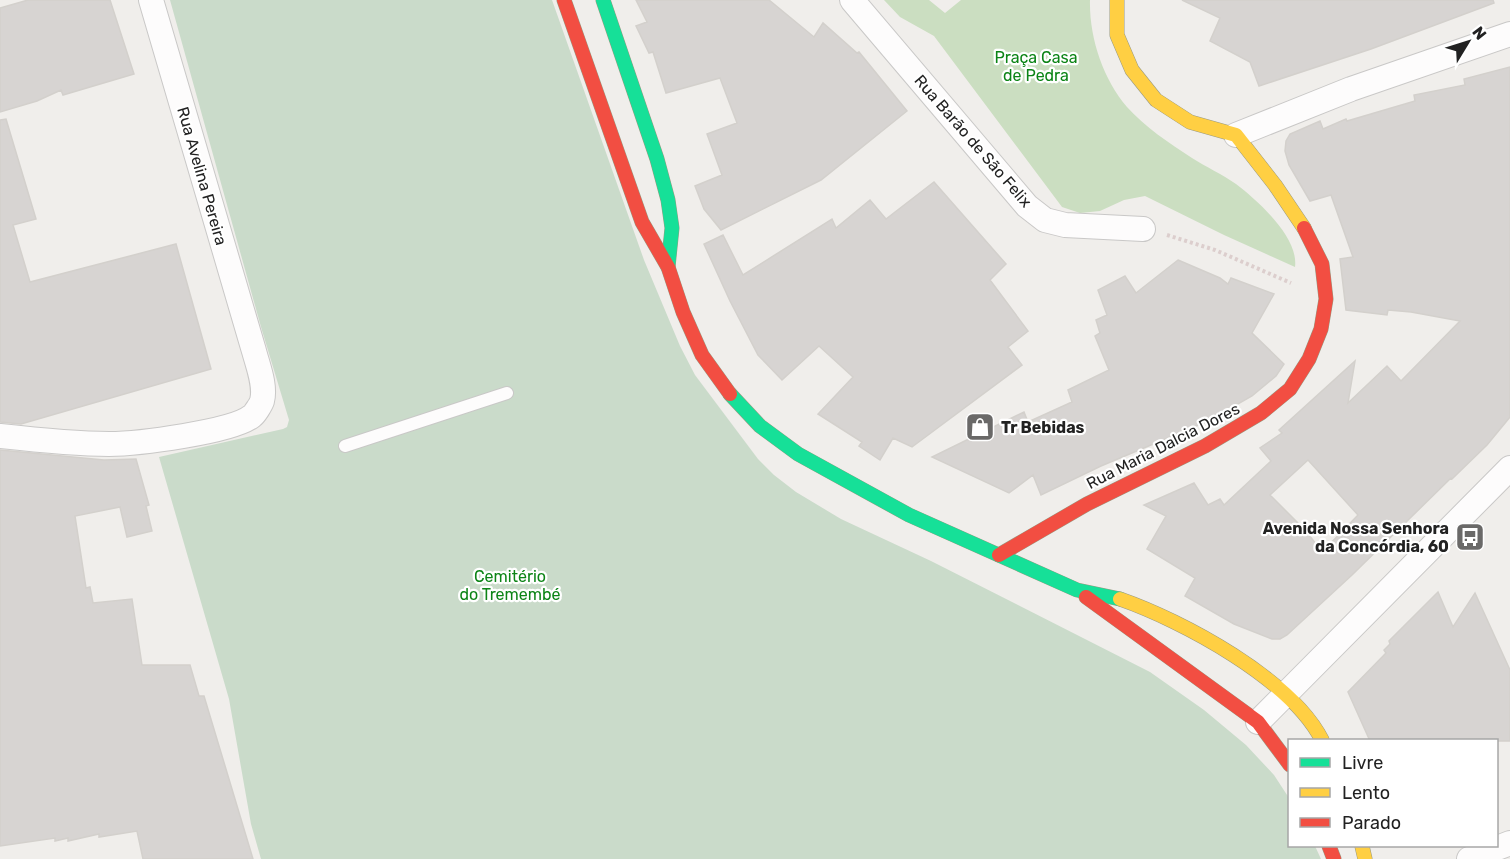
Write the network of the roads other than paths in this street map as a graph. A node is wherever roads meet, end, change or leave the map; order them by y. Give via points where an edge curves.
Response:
1 (151, 0) edge
2 (564, 0) edge
3 (603, 0) edge
4 (852, 0) edge
5 (1117, 0) edge
6 (1510, 34) edge
7 (1236, 135) junction
8 (1143, 229) road end
9 (668, 267) junction
10 (507, 393) dead end
11 (0, 436) edge
12 (345, 446) dead end
13 (1510, 468) edge
14 (999, 555) junction
15 (1077, 590) junction
16 (1285, 693) junction
17 (1258, 722) junction
18 (1321, 739) edge
19 (1288, 762) edge
20 (1510, 843) edge
21 (1469, 859) edge

1 - 11 street, Rua Avelina Pereira via 254,351 262,401 252,416 193,434 112,444
2 - 9 main road via 642,222
3 - 9 main road via 668,200 672,228
4 - 8 street, Rua Barão de São Felix via 1027,206 1045,220 1065,225
5 - 7 main road via 1117,35 1132,70 1156,100 1190,122
6 - 7 street via 1351,89
7 - 14 main road, Rua Maria Dalcia Dores via 1305,229 1322,264 1326,299 1321,328 1309,358 1290,389 1261,413
9 - 14 main road via 702,355 727,391 760,426 798,454 909,515
10 - 12 lane
13 - 16 street
14 - 15 main road
15 - 16 main road via 1154,611 1233,656
15 - 17 main road
16 - 17 street
16 - 18 main road
17 - 19 main road
20 - 21 street

